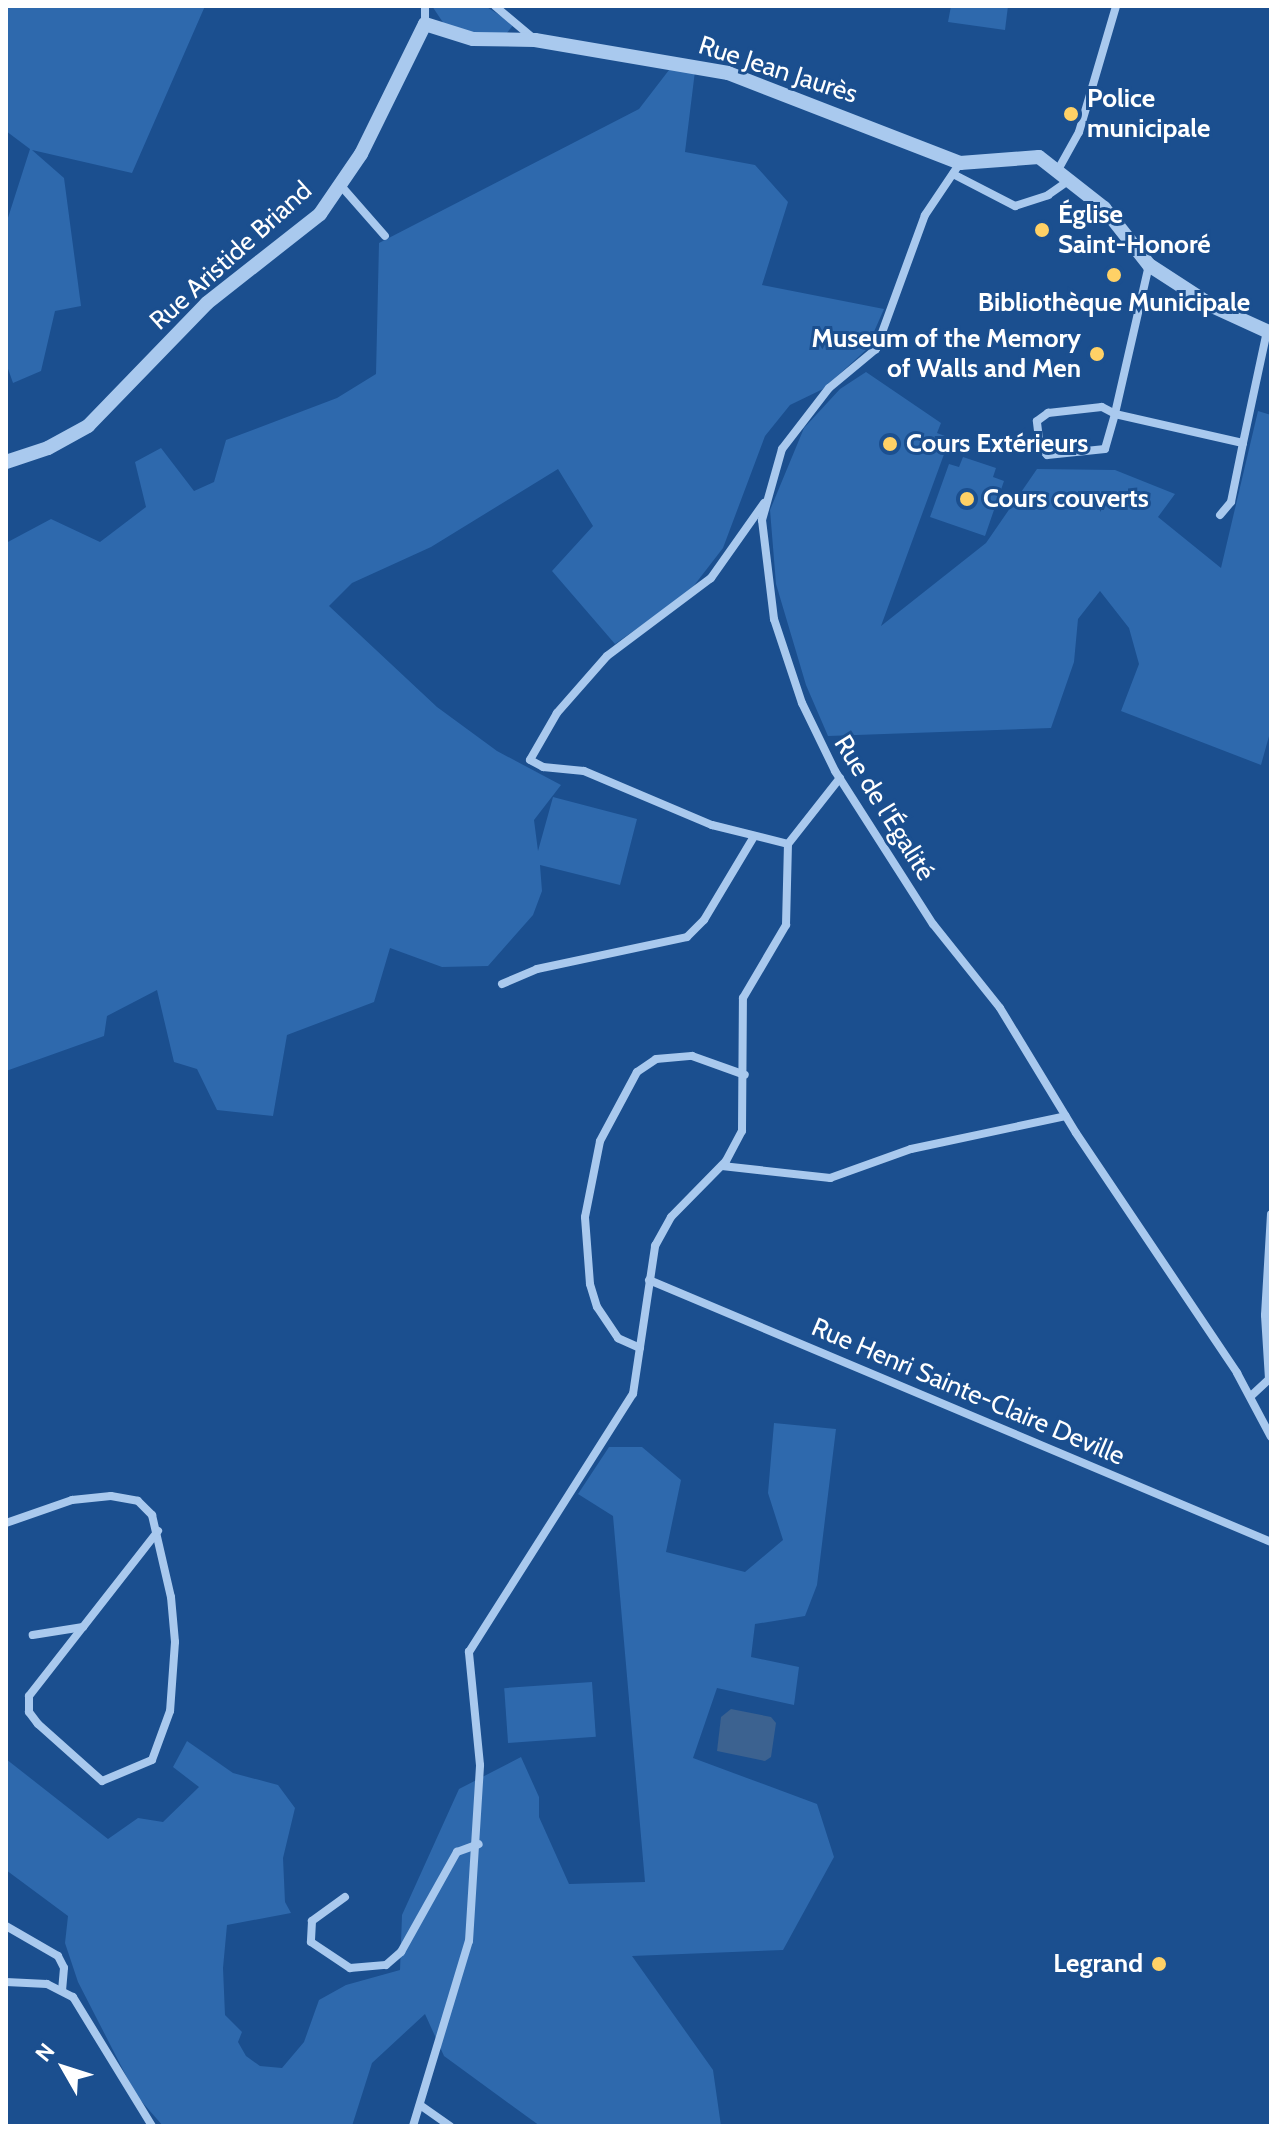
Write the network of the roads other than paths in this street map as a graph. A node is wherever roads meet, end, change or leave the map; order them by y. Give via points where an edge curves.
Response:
1 (425, 6) edge
2 (495, 6) edge
3 (1116, 6) edge
4 (425, 24) junction
5 (535, 40) junction
6 (1059, 168) junction
7 (956, 169) junction
8 (1071, 179) junction
9 (342, 187) junction
10 (385, 236) dead end
11 (1149, 265) junction
12 (1269, 332) edge
13 (1115, 414) junction
14 (1243, 443) junction
15 (6, 462) edge
16 (765, 502) junction
17 (1220, 515) dead end
18 (840, 778) junction
19 (753, 838) junction
20 (788, 844) junction
21 (502, 984) dead end
22 (745, 1075) junction
23 (1066, 1116) junction
24 (722, 1166) junction
25 (1271, 1214) edge
26 (649, 1280) junction
27 (640, 1348) junction
28 (1251, 1396) junction
29 (1271, 1437) edge
30 (6, 1523) edge
31 (158, 1531) junction
32 (1271, 1541) edge
33 (83, 1627) junction
34 (33, 1635) dead end
35 (479, 1844) junction
36 (345, 1897) dead end
37 (6, 1926) edge
38 (6, 1982) edge
39 (62, 1990) junction
40 (420, 2105) junction
41 (152, 2126) edge
42 (413, 2126) edge
43 (450, 2126) edge

1 - 4 street
2 - 5 street
3 - 6 street via 1085,117
4 - 5 street, Rue Jean Jaurès via 473,39
4 - 9 street, Rue Aristide Briand
5 - 7 street, Rue Jean Jaurès via 728,73
6 - 7 street, Rue Jean Jaurès via 1027,155
6 - 8 street
7 - 8 street via 1015,206 1048,195
7 - 16 street, Rue de l'Égalité via 925,215 876,349 829,388 795,427
8 - 11 street via 1127,231
9 - 10 street
9 - 15 street, Rue Aristide Briand via 301,233 207,303 88,426 48,448
11 - 12 street via 1214,307
11 - 13 street
12 - 14 street
13 - 13 street via 1105,449 1047,455 1040,447 1037,421 1048,413 1102,407
13 - 14 street
14 - 17 street via 1231,502
16 - 18 street, Rue de l'Égalité via 762,548 777,631 804,708
16 - 19 street via 711,578 607,656 557,713 530,760 543,767 584,771
18 - 20 street
18 - 23 street, Rue de l'Égalité via 933,924 995,1000
19 - 20 street
19 - 21 street via 704,920 687,937 537,969
20 - 22 street via 786,925 743,998
22 - 24 street via 744,1123
22 - 27 street via 701,1057 656,1059 637,1072 600,1141 584,1227 590,1284 597,1307 618,1338
23 - 24 street via 911,1149 830,1178
23 - 28 street, Rue de l'Égalité
24 - 26 street via 663,1229
25 - 28 street via 1265,1315 1269,1379
26 - 27 street
26 - 32 street, Rue Henri Sainte-Claire Deville
27 - 35 street via 628,1405 471,1647 480,1754
28 - 29 street, Rue de l'Égalité
30 - 31 street via 65,1502 118,1496 143,1504
31 - 33 street
31 - 33 street via 175,1619 170,1711 155,1756 111,1781 94,1776 38,1724 28,1707 30,1693
33 - 34 street
35 - 36 street via 457,1852 401,1952 386,1965 350,1968 311,1942 312,1921
35 - 40 street via 465,1960
37 - 39 street via 58,1956 64,1968
38 - 39 street
39 - 41 street via 87,2015 129,2096
40 - 42 street
40 - 43 street

